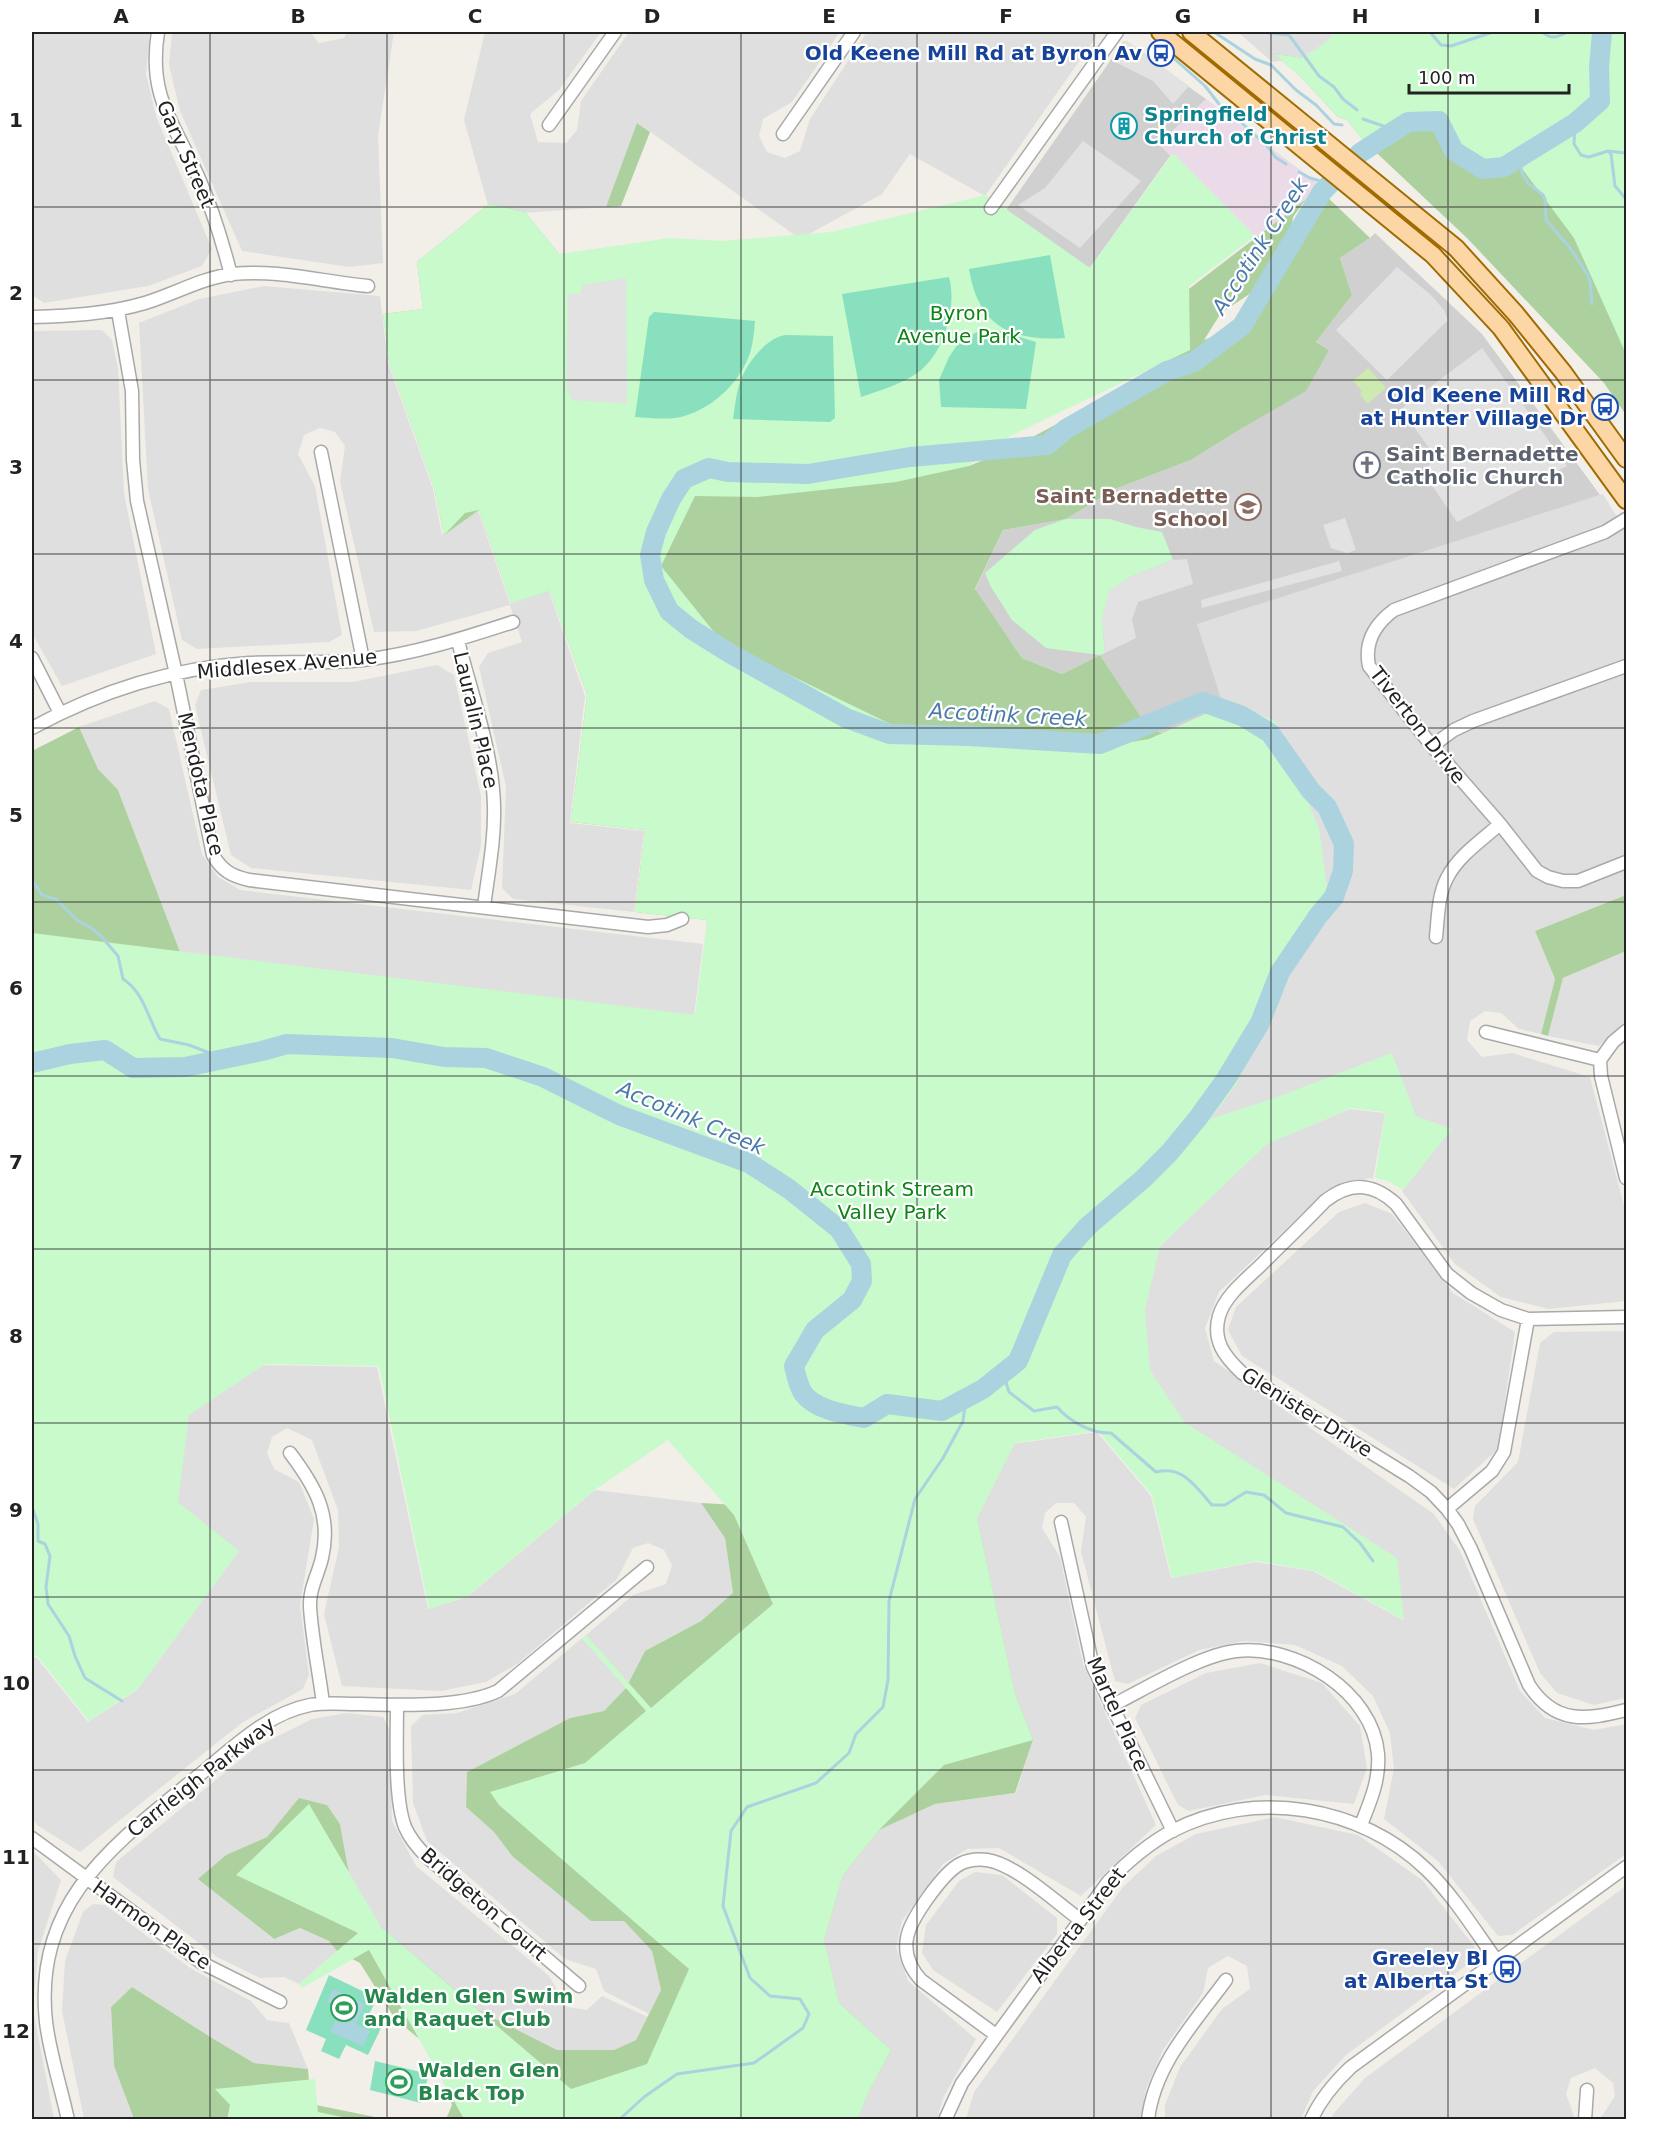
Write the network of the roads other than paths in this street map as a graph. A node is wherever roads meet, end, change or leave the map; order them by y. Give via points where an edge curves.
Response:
1 (158, 32) edge
2 (615, 32) edge
3 (854, 32) edge
4 (1117, 32) edge
5 (1160, 32) edge
6 (1191, 32) edge
7 (549, 125) dead end
8 (783, 134) dead end
9 (991, 208) dead end
10 (231, 274) junction
11 (368, 286) dead end
12 (118, 310) junction
13 (32, 317) edge
14 (321, 452) dead end
15 (1626, 459) edge
16 (1626, 500) edge
17 (1626, 519) edge
18 (513, 622) dead end
19 (458, 640) junction
20 (32, 658) edge
21 (363, 660) junction
22 (1626, 666) edge
23 (176, 674) junction
24 (60, 713) junction
25 (32, 728) edge
26 (1432, 746) junction
27 (1500, 824) junction
28 (1626, 862) edge
29 (484, 907) junction
30 (682, 919) dead end
31 (1436, 938) dead end
32 (1626, 1031) edge
33 (1486, 1032) dead end
34 (1600, 1060) junction
35 (1626, 1178) edge
36 (1626, 1317) edge
37 (1528, 1319) junction
38 (290, 1453) dead end
39 (1447, 1509) junction
40 (1062, 1522) dead end
41 (647, 1567) dead end
42 (323, 1703) junction
43 (397, 1705) junction
44 (1111, 1706) junction
45 (1626, 1710) edge
46 (1361, 1825) junction
47 (1173, 1831) junction
48 (32, 1838) edge
49 (1626, 1867) edge
50 (85, 1878) junction
51 (1079, 1919) junction
52 (1497, 1961) junction
53 (1226, 1980) dead end
54 (579, 1986) dead end
55 (280, 2002) dead end
56 (996, 2035) junction
57 (1587, 2090) dead end
58 (68, 2120) edge
59 (945, 2120) edge
60 (1148, 2120) edge
61 (1311, 2120) edge
62 (1585, 2120) edge

1 - 10 street, Gary Street via 154,62 159,94 212,210
2 - 7 street
3 - 8 street
4 - 9 street
5 - 16 main road via 1433,255 1489,314
6 - 15 main road via 1456,248 1563,372
10 - 11 street via 301,276
10 - 12 street
12 - 13 street
12 - 23 street, Mendota Place via 132,391 136,501
14 - 21 street
17 - 26 street, Tiverton Drive via 1605,532 1394,610 1376,627 1366,654 1369,666
18 - 19 street, Middlesex Avenue
19 - 21 street, Middlesex Avenue
19 - 29 street, Lauralin Place via 494,793
20 - 24 street
21 - 23 street, Middlesex Avenue via 246,663
22 - 26 street via 1473,720
23 - 24 street, Middlesex Avenue via 117,690
23 - 29 street, Mendota Place via 213,855 228,874 249,880
24 - 25 street, Middlesex Avenue
26 - 27 street, Tiverton Drive
27 - 28 street, Tiverton Drive via 1537,871 1548,877 1578,881
27 - 31 street via 1462,858 1448,877
29 - 30 street, Mendota Place via 648,927 668,926
32 - 34 street
33 - 34 street
34 - 35 street
36 - 37 street, Glenister Drive
37 - 39 street via 1504,1452 1492,1471
37 - 39 street, Glenister Drive via 1501,1310 1459,1284 1437,1263 1396,1204 1375,1189 1355,1187 1326,1201 1232,1295 1219,1316 1217,1333 1230,1362 1410,1476
38 - 42 street via 316,1492 323,1518 325,1543 310,1607
39 - 45 street, Glenister Drive via 1471,1549 1537,1698 1563,1714 1580,1718
40 - 44 street, Martel Place via 1093,1667
41 - 43 street, Carrleigh Parkway via 498,1690 464,1701
42 - 43 street, Carrleigh Parkway
42 - 50 street, Carrleigh Parkway via 289,1711 258,1728 125,1835
43 - 54 street, Bridgeton Court via 399,1805 409,1836 426,1857
44 - 46 street via 1226,1652 1263,1651 1303,1663 1349,1694 1373,1731 1378,1775
44 - 47 street, Martel Place
46 - 47 street, Alberta Street via 1312,1811 1268,1807 1222,1813
46 - 52 street, Alberta Street via 1428,1870
47 - 51 street, Alberta Street via 1124,1865
48 - 50 street, Harmon Place
49 - 52 street
50 - 55 street, Harmon Place via 202,1963
50 - 58 street, Carrleigh Parkway via 55,1936 45,1989 46,2022
51 - 56 street, Alberta Street
51 - 56 street via 1006,1865 985,1860 968,1861 948,1873 919,1913 907,1938 908,1959 915,1973
52 - 61 street via 1351,2067 1323,2098
53 - 60 street via 1168,2061 1154,2090
56 - 59 street, Alberta Street via 962,2083
57 - 62 street

